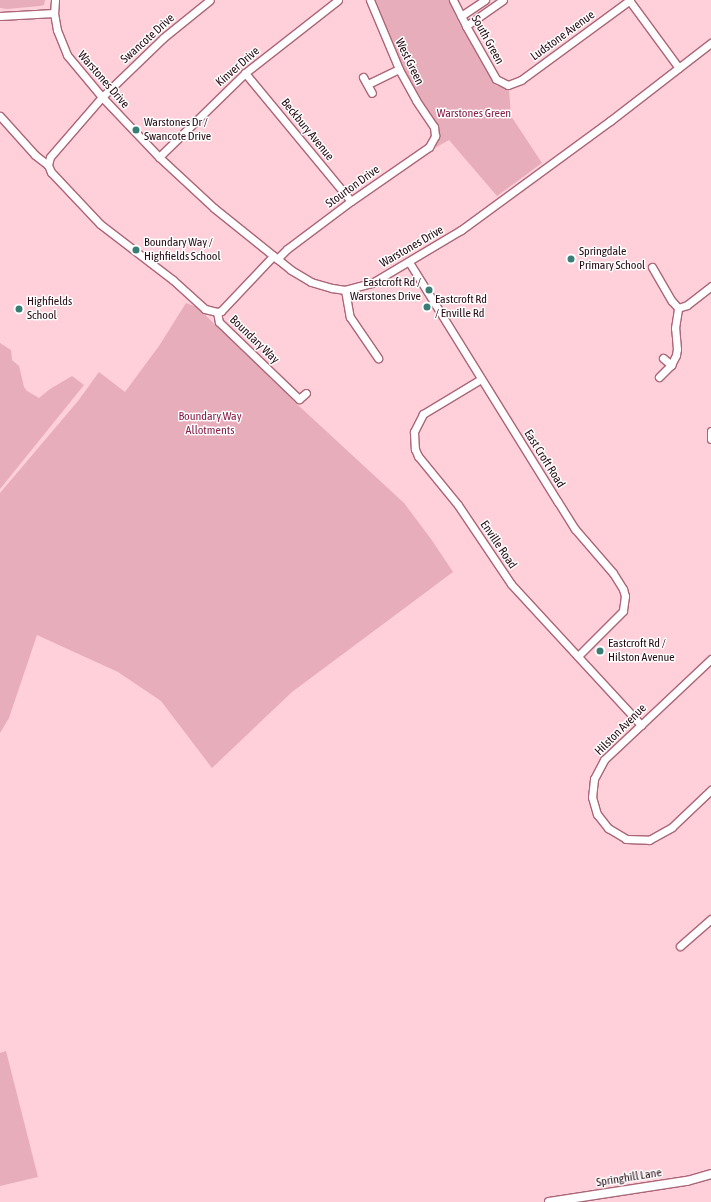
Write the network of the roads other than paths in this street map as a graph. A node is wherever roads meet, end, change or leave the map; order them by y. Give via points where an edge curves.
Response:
1 (55, 0) edge
2 (210, 0) edge
3 (338, 0) edge
4 (370, 0) edge
5 (453, 0) edge
6 (485, 0) edge
7 (503, 0) edge
8 (630, 0) edge
9 (54, 13) junction
10 (0, 16) edge
11 (461, 16) junction
12 (466, 26) junction
13 (711, 43) edge
14 (399, 68) junction
15 (679, 68) junction
16 (245, 73) junction
17 (363, 76) dead end
18 (368, 84) junction
19 (508, 85) joint
20 (372, 93) dead end
21 (102, 97) junction
22 (0, 116) edge
23 (435, 130) joint
24 (159, 157) junction
25 (48, 164) junction
26 (351, 202) junction
27 (275, 257) junction
28 (409, 262) junction
29 (652, 267) dead end
30 (711, 286) edge
31 (345, 290) junction
32 (678, 308) junction
33 (217, 312) junction
34 (378, 358) dead end
35 (663, 358) dead end
36 (671, 365) junction
37 (659, 377) dead end
38 (481, 379) junction
39 (306, 393) dead end
40 (711, 431) edge
41 (711, 439) edge
42 (578, 656) junction
43 (711, 659) edge
44 (641, 725) junction
45 (711, 790) edge
46 (711, 919) edge
47 (680, 946) dead end
48 (711, 1174) edge
49 (572, 1200) edge
50 (549, 1202) edge

1 - 9 street, Warstones Drive
2 - 21 street, Swancote Drive via 163,38
3 - 16 street, Kinver Drive
4 - 14 street, West Green
5 - 11 street, South Green
6 - 11 street
7 - 12 street
8 - 15 street
8 - 19 street, Ludstone Avenue via 521,80
9 - 10 street
9 - 21 street, Warstones Drive via 56,30 64,50
11 - 12 street, South Green
12 - 19 street, South Green via 496,79
13 - 15 street, Warstones Drive
14 - 18 street
14 - 23 street, West Green
15 - 28 street, Warstones Drive via 504,200 450,238
16 - 24 street, Kinver Drive
16 - 26 street, Beckbury Avenue
17 - 18 street
18 - 20 street
21 - 24 street, Warstones Drive
21 - 25 street, Swancote Drive via 50,157
22 - 25 street, Boundary Way via 36,155
23 - 26 street, Stourton Drive via 435,136 428,147
24 - 27 street, Warstones Drive via 214,208
25 - 33 street, Boundary Way via 51,172 100,224 173,280 205,309
26 - 27 street, Stourton Drive
27 - 31 street, Warstones Drive via 311,282
27 - 33 street, Stourton Drive via 221,311
28 - 31 street, Warstones Drive via 372,283
28 - 38 street, East Croft Road
29 - 32 street
30 - 32 street via 687,305
31 - 34 street via 350,318
32 - 36 street via 675,328 678,349
33 - 39 street, Boundary Way via 219,322 299,399
35 - 36 street
36 - 37 street
38 - 42 street, East Croft Road via 575,529 613,573 623,589 624,611
38 - 42 street, Enville Road via 423,414 414,432 415,449 458,505 511,584
40 - 41 street
42 - 44 street, Enville Road
43 - 44 street, Hilston Avenue
44 - 45 street, Hilston Avenue via 604,760 594,779 594,805 601,822 626,840 649,840 672,827
46 - 47 street
48 - 49 street, Springhill Lane via 687,1181
49 - 50 street, Springhill Lane

